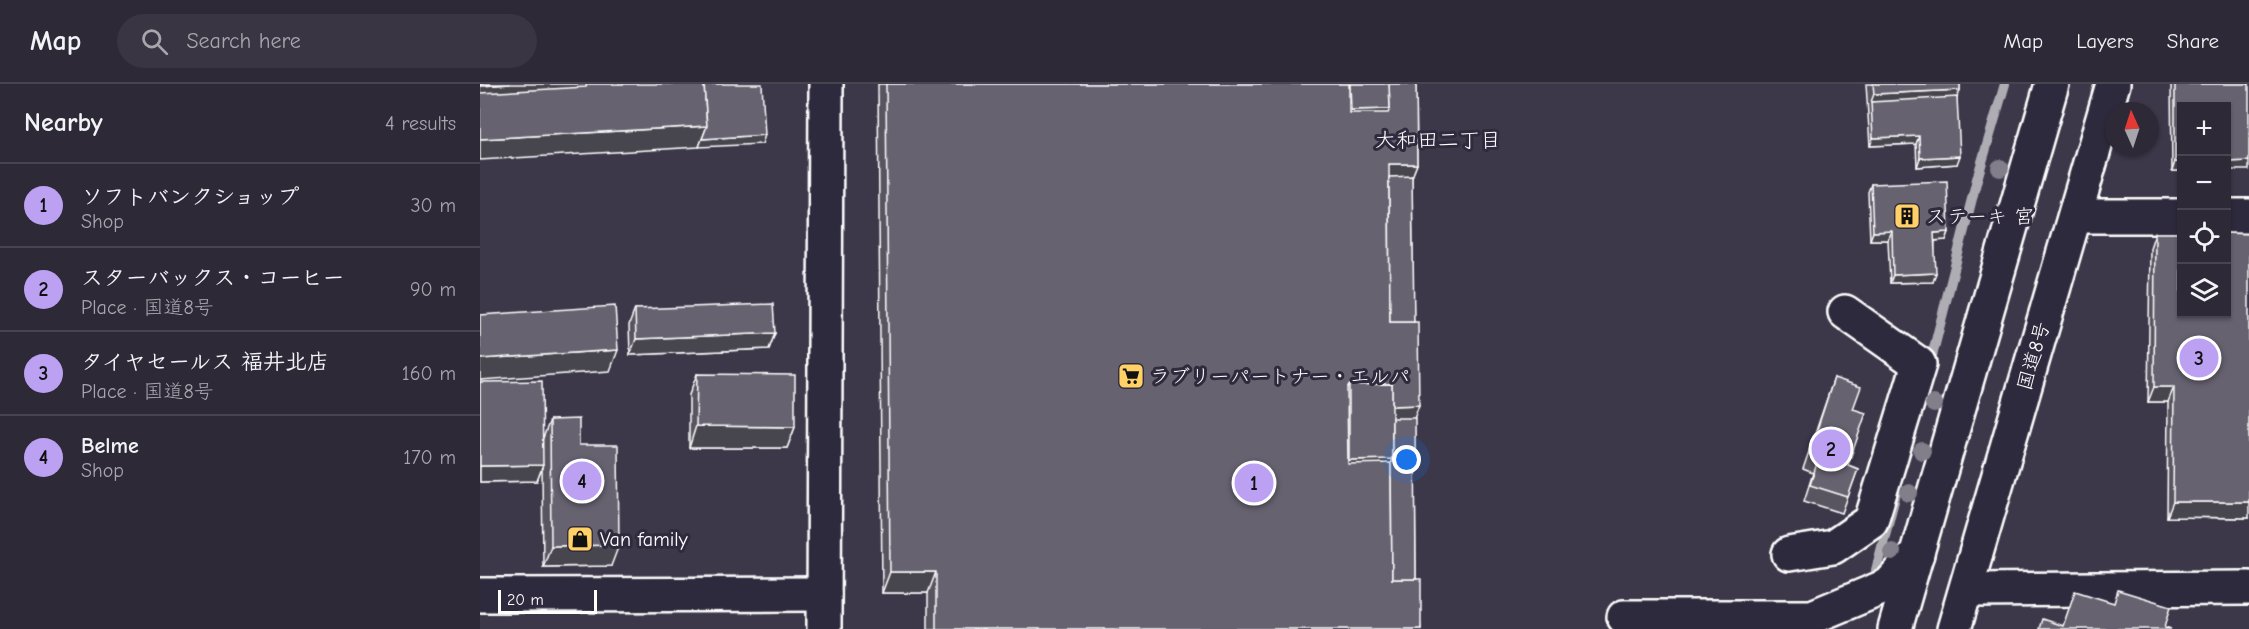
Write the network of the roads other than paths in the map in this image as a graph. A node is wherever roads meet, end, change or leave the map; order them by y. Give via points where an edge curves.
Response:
1 (826, 84) edge
2 (2052, 84) edge
3 (2113, 84) edge
4 (2075, 216) junction
5 (2177, 216) edge
6 (2231, 216) edge
7 (2249, 216) edge
8 (1845, 312) dead end
9 (1789, 554) dead end
10 (1917, 554) junction
11 (2249, 588) edge
12 (1966, 590) junction
13 (824, 594) junction
14 (480, 595) edge
15 (1623, 617) dead end
16 (824, 629) edge
17 (1895, 629) edge
18 (1954, 629) edge

1 - 13 main road
2 - 10 main road
3 - 4 main road, 国道8号
4 - 5 main road
4 - 12 main road, 国道8号
6 - 7 main road
8 - 9 main road via 1919,364 1871,521 1833,547
10 - 15 main road via 1889,585 1812,617
10 - 17 main road
11 - 12 main road
12 - 18 main road, 国道8号
13 - 14 main road
13 - 16 main road

